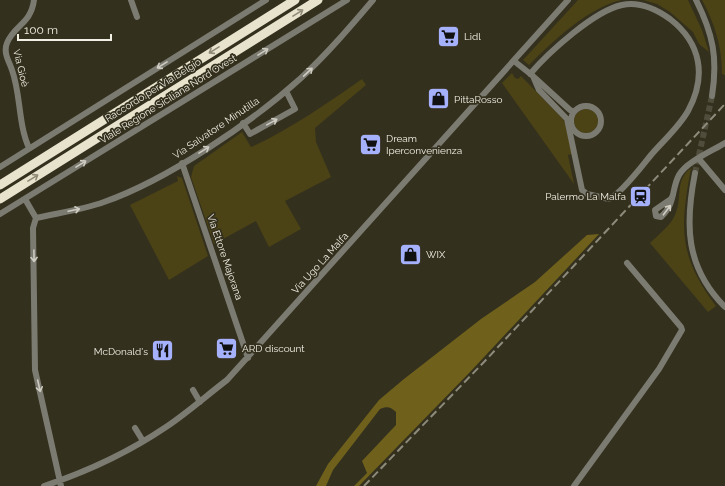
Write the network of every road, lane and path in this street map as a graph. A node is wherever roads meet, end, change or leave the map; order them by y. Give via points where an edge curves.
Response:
1 (34, 0) edge
2 (132, 0) edge
3 (266, 0) edge
4 (295, 0) edge
5 (318, 0) edge
6 (347, 0) edge
7 (373, 0) edge
8 (568, 0) edge
9 (696, 0) edge
10 (137, 17) dead end
11 (3, 46) edge
12 (514, 61) junction
13 (531, 75) junction
14 (286, 91) junction
15 (712, 96) tunnel mouth
16 (574, 112) junction
17 (243, 123) junction
18 (570, 130) junction
19 (580, 135) junction
20 (572, 141) junction
21 (725, 143) edge
22 (29, 148) junction
23 (699, 159) junction
24 (182, 163) junction
25 (1, 164) edge
26 (695, 173) tunnel mouth
27 (0, 185) edge
28 (725, 190) edge
29 (673, 195) dead end
30 (0, 199) edge
31 (24, 199) junction
32 (0, 214) edge
33 (36, 218) junction
34 (627, 263) dead end
35 (725, 307) edge
36 (248, 358) junction
37 (193, 390) dead end
38 (200, 402) junction
39 (135, 428) dead end
40 (143, 441) junction
41 (61, 483) edge
42 (44, 486) edge
43 (574, 486) edge

1 - 11 street, Via Gioè via 31,14
2 - 10 street
3 -> 22 street
4 -> 27 highway, Raccordo per Via Belgio
30 -> 5 highway, Raccordo per Via Belgio
31 -> 6 street, Viale Regione Siciliana Nord Ovest
14 -> 7 street, Via Salvatore Minutilla via 326,53
8 - 12 street, Via Ugo La Malfa
9 - 15 street via 710,32 715,52
11 - 22 street, Via Gioè via 13,70
12 - 13 street
12 - 36 street, Via Ugo La Malfa
13 - 16 street
13 - 18 street via 542,93 564,114
13 - 20 street via 548,55 580,29 606,11 622,5 638,4 654,9 680,28 691,40 697,56 698,70 695,94 688,111 611,199 587,194 582,190
14 - 17 street, Via Salvatore Minutilla
17 -> 14 street via 250,134 295,109
16 - 19 street via 572,124
16 - 19 street via 586,106 594,109 600,116 597,131 590,135
24 -> 17 street, Via Salvatore Minutilla
18 - 19 street
18 - 20 street
19 - 20 street
21 - 23 street
22 - 25 street
23 - 28 street
23 - 29 street via 681,171
33 -> 24 street, Via Salvatore Minutilla via 104,202
24 - 36 street, Via Ettore Majorana
26 - 35 street via 688,217 691,243 698,267 711,290
31 - 32 street, Viale Regione Siciliana Nord Ovest
31 - 33 street
33 -> 41 street via 33,228 35,370
34 - 43 street via 682,330 654,377
36 - 38 street, Via Ugo La Malfa via 227,380
37 - 38 street
38 - 40 street, Via Ugo La Malfa
39 - 40 street
40 - 41 street, Via Ugo La Malfa
41 - 42 street, Via Ugo La Malfa

